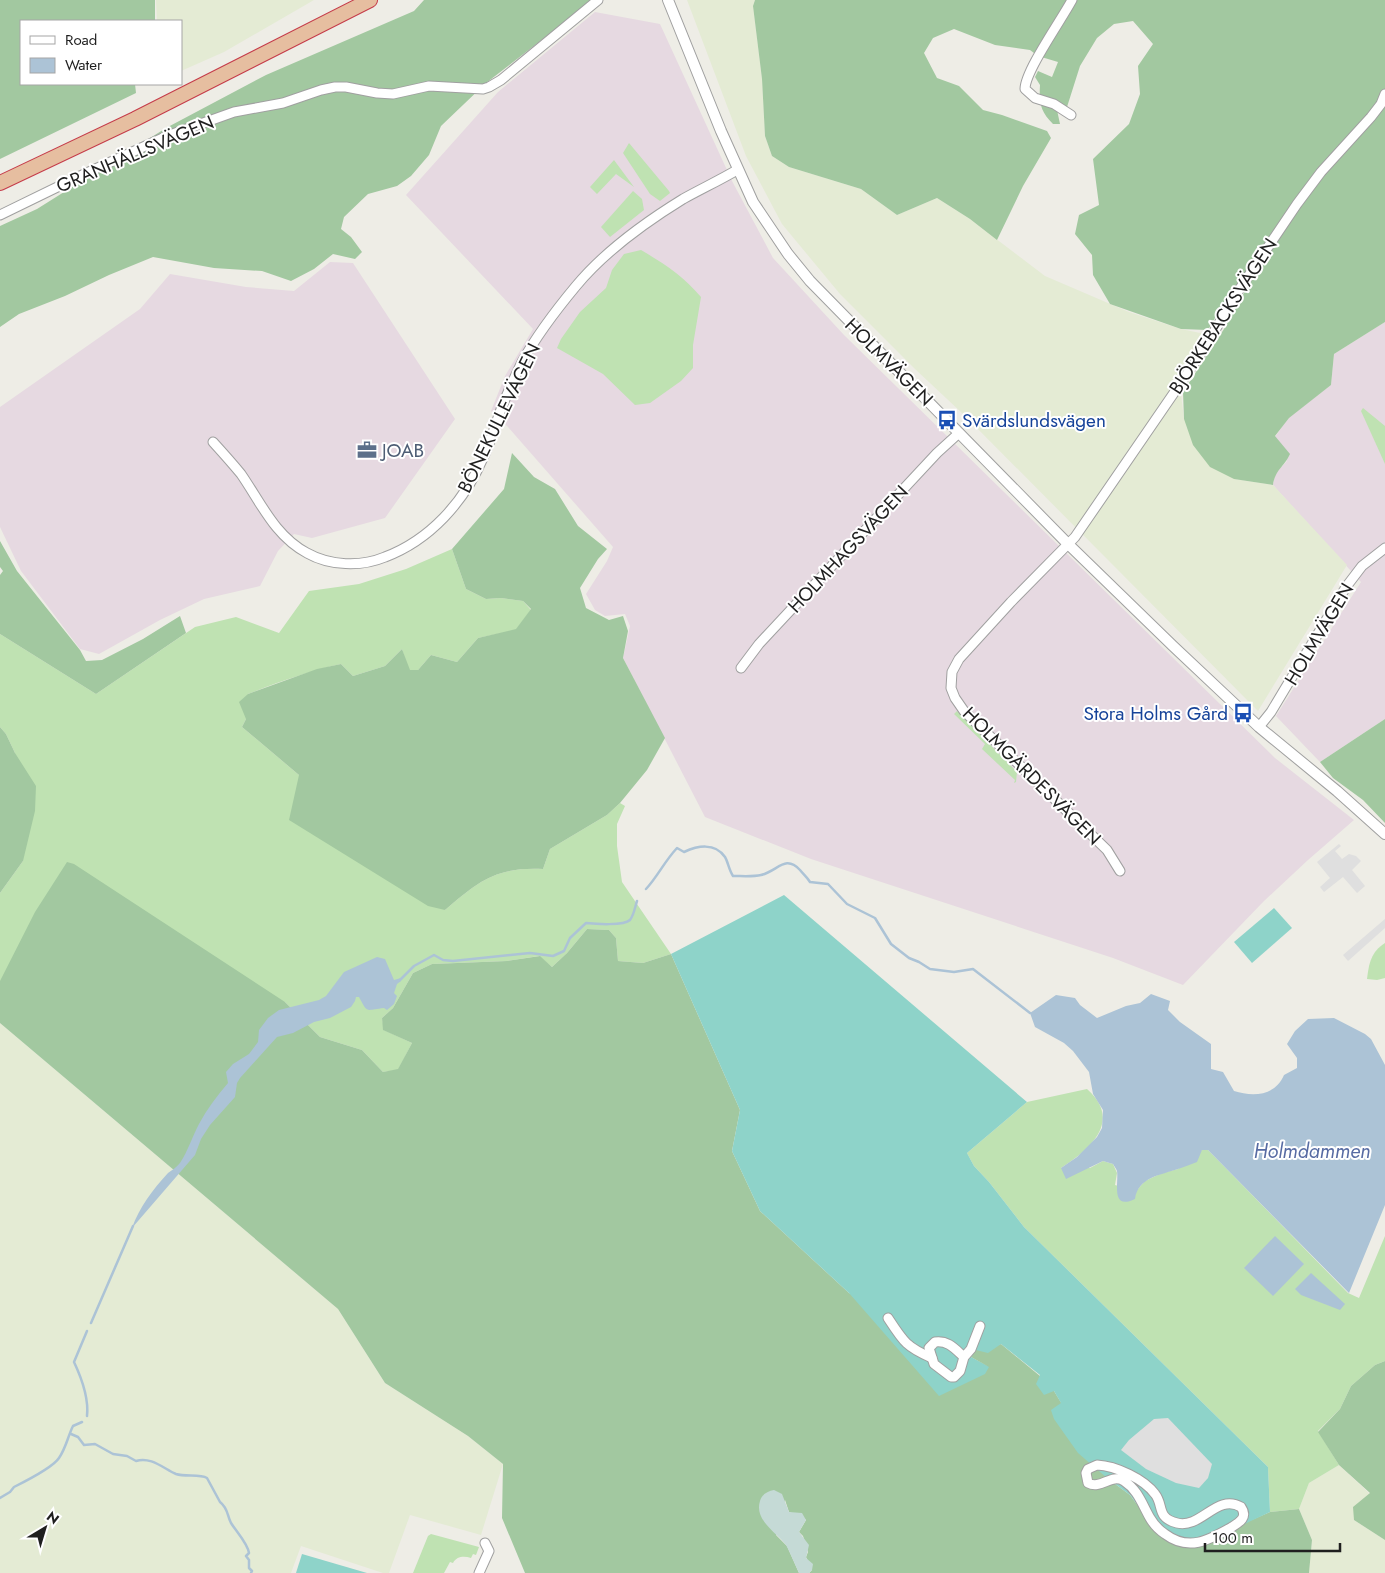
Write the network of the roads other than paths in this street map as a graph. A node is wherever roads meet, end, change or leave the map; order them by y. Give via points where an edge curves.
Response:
1 (370, 0) edge
2 (598, 0) edge
3 (668, 0) edge
4 (1072, 0) edge
5 (1385, 94) edge
6 (1071, 115) dead end
7 (737, 170) junction
8 (0, 183) edge
9 (0, 215) edge
10 (959, 432) junction
11 (213, 442) dead end
12 (1067, 543) junction
13 (1385, 548) edge
14 (741, 668) dead end
15 (1259, 727) junction
16 (1385, 834) edge
17 (1120, 871) dead end
18 (888, 1318) dead end
19 (980, 1326) dead end
20 (932, 1358) junction
21 (964, 1358) junction
22 (1097, 1465) joint
23 (485, 1543) dead end
24 (480, 1573) edge

1 - 8 highway
2 - 9 street, GRANHÄLLSVÄGEN via 501,80 483,90 429,86 393,94 335,87 283,103 234,112 167,136
3 - 7 street, HOLMVÄGEN
4 - 6 street via 1025,85 1030,95
5 - 12 street, BJÖRKEBACKSVÄGEN via 1371,117 1297,204 1202,352 1075,537
7 - 10 street, HOLMVÄGEN via 769,229 799,268
7 - 11 street, BÖNEKULLEVÄGEN via 641,227 577,284 524,359 483,460 466,490 442,520 396,553 355,564 328,562 307,554 278,530 237,470
10 - 12 street, HOLMVÄGEN
10 - 14 street, HOLMHAGSVÄGEN via 759,644
12 - 15 street, HOLMVÄGEN
12 - 17 street, HOLMGÄRDESVÄGEN via 964,653 952,672 951,688 972,720 1107,850
13 - 15 street, HOLMVÄGEN via 1362,566 1346,587
15 - 16 street, HOLMVÄGEN
18 - 20 street via 904,1342
19 - 21 street via 972,1349
20 - 21 street via 934,1364 951,1377 958,1374
20 - 21 street via 929,1348 935,1342 943,1341
22 - 22 street via 1121,1472 1144,1484 1156,1494 1162,1514 1172,1522 1194,1522 1228,1504 1241,1507 1244,1516 1236,1524 1201,1542 1181,1544 1158,1529 1141,1499 1120,1478 1093,1486 1088,1483 1088,1469
23 - 24 street via 489,1551

